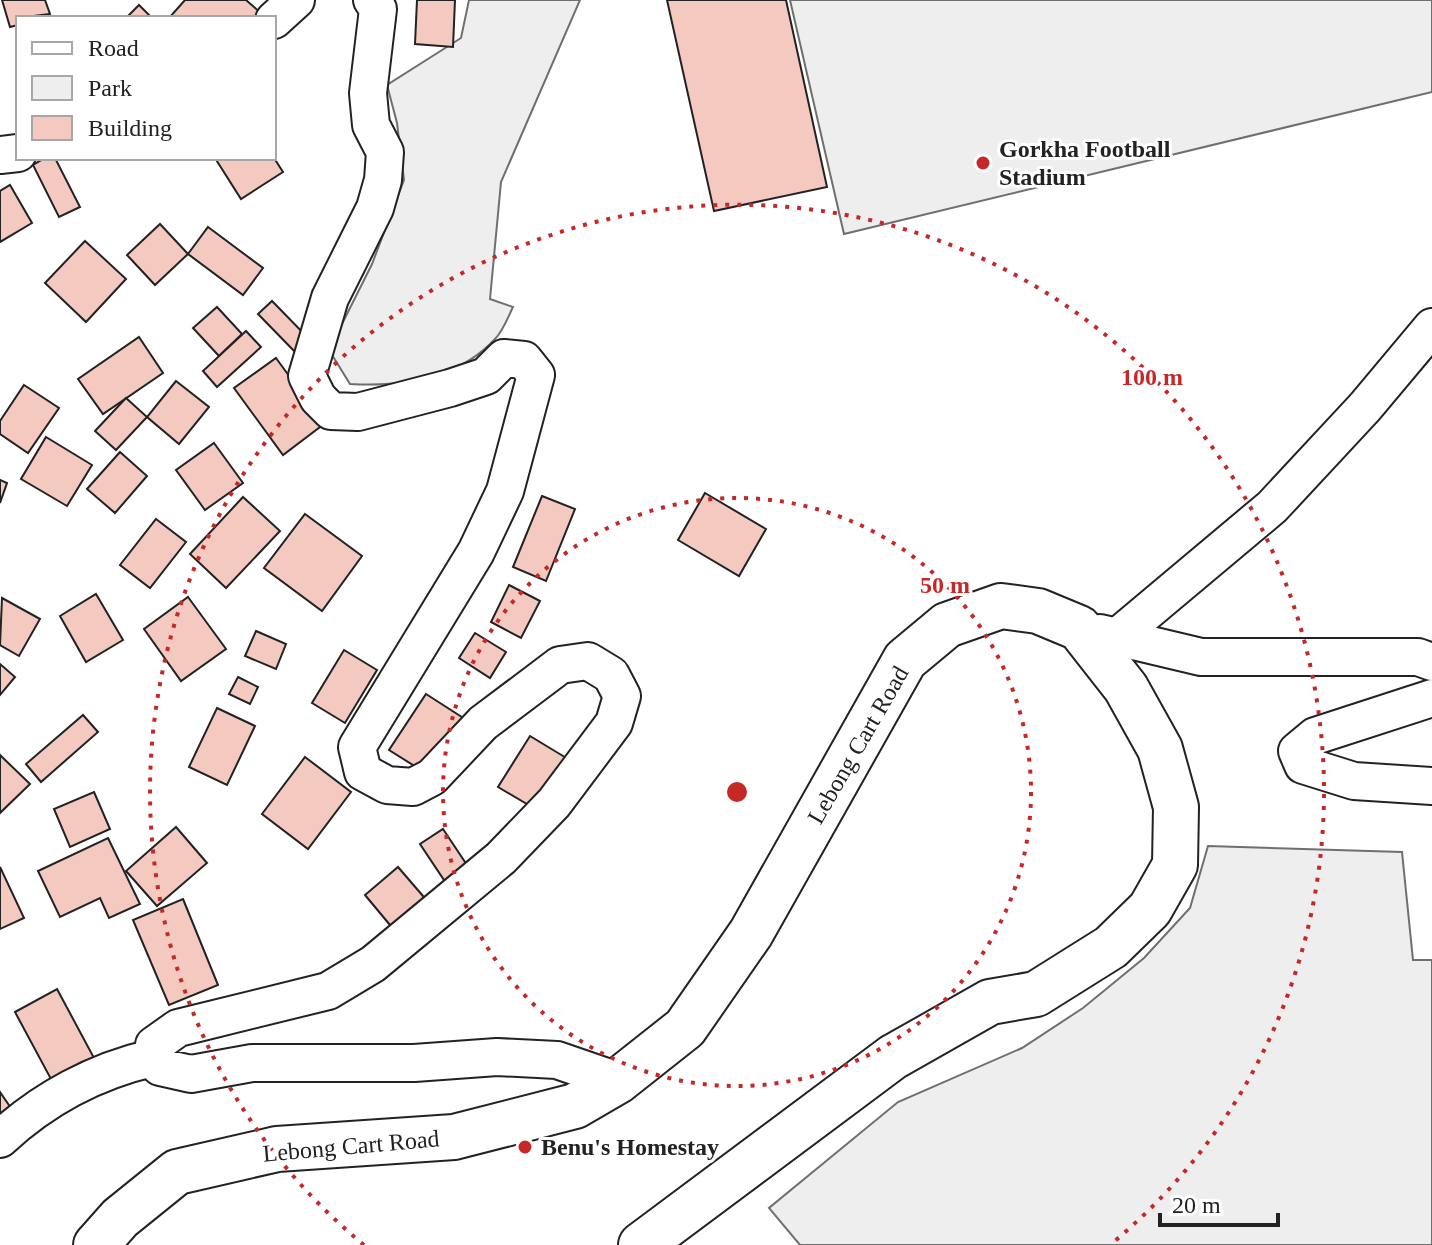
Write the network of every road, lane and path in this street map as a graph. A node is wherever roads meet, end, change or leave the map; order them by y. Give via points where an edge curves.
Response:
1 (296, 0) edge
2 (372, 0) edge
3 (276, 18) edge
4 (1432, 327) edge
5 (1098, 632) junction
6 (1432, 662) edge
7 (1432, 698) edge
8 (1432, 786) edge
9 (152, 1058) junction
10 (618, 1081) junction
11 (0, 1139) edge
12 (96, 1245) edge
13 (641, 1245) edge

1 - 3 street
2 - 9 street via 378,9 368,93 371,125 385,152 383,180 375,208 330,298 307,376 331,411 358,412 486,376 504,358 524,360 536,375 505,491 476,552 357,747 363,772 387,785 413,787 432,777 483,723 560,665 588,661 611,675 622,696 614,723 554,803 501,858 373,964 328,991 178,1028 154,1045
4 - 5 street via 1272,507
5 - 6 street via 1201,657 1418,657
5 - 10 highway, Lebong Cart Road via 1038,611 1001,606 947,625 905,660 743,945 685,1028
5 - 13 highway, Lebong Cart Road via 1160,749 1176,807 1175,865 1150,909 1111,947 1036,994 990,1002 893,1057
7 - 8 street via 1315,736 1297,751 1303,765 1354,781
9 - 10 street via 160,1067 191,1074 252,1063 497,1057 557,1060
9 - 11 street via 115,1066 29,1112
10 - 12 highway, Lebong Cart Road via 575,1106 454,1137 277,1149 177,1172

